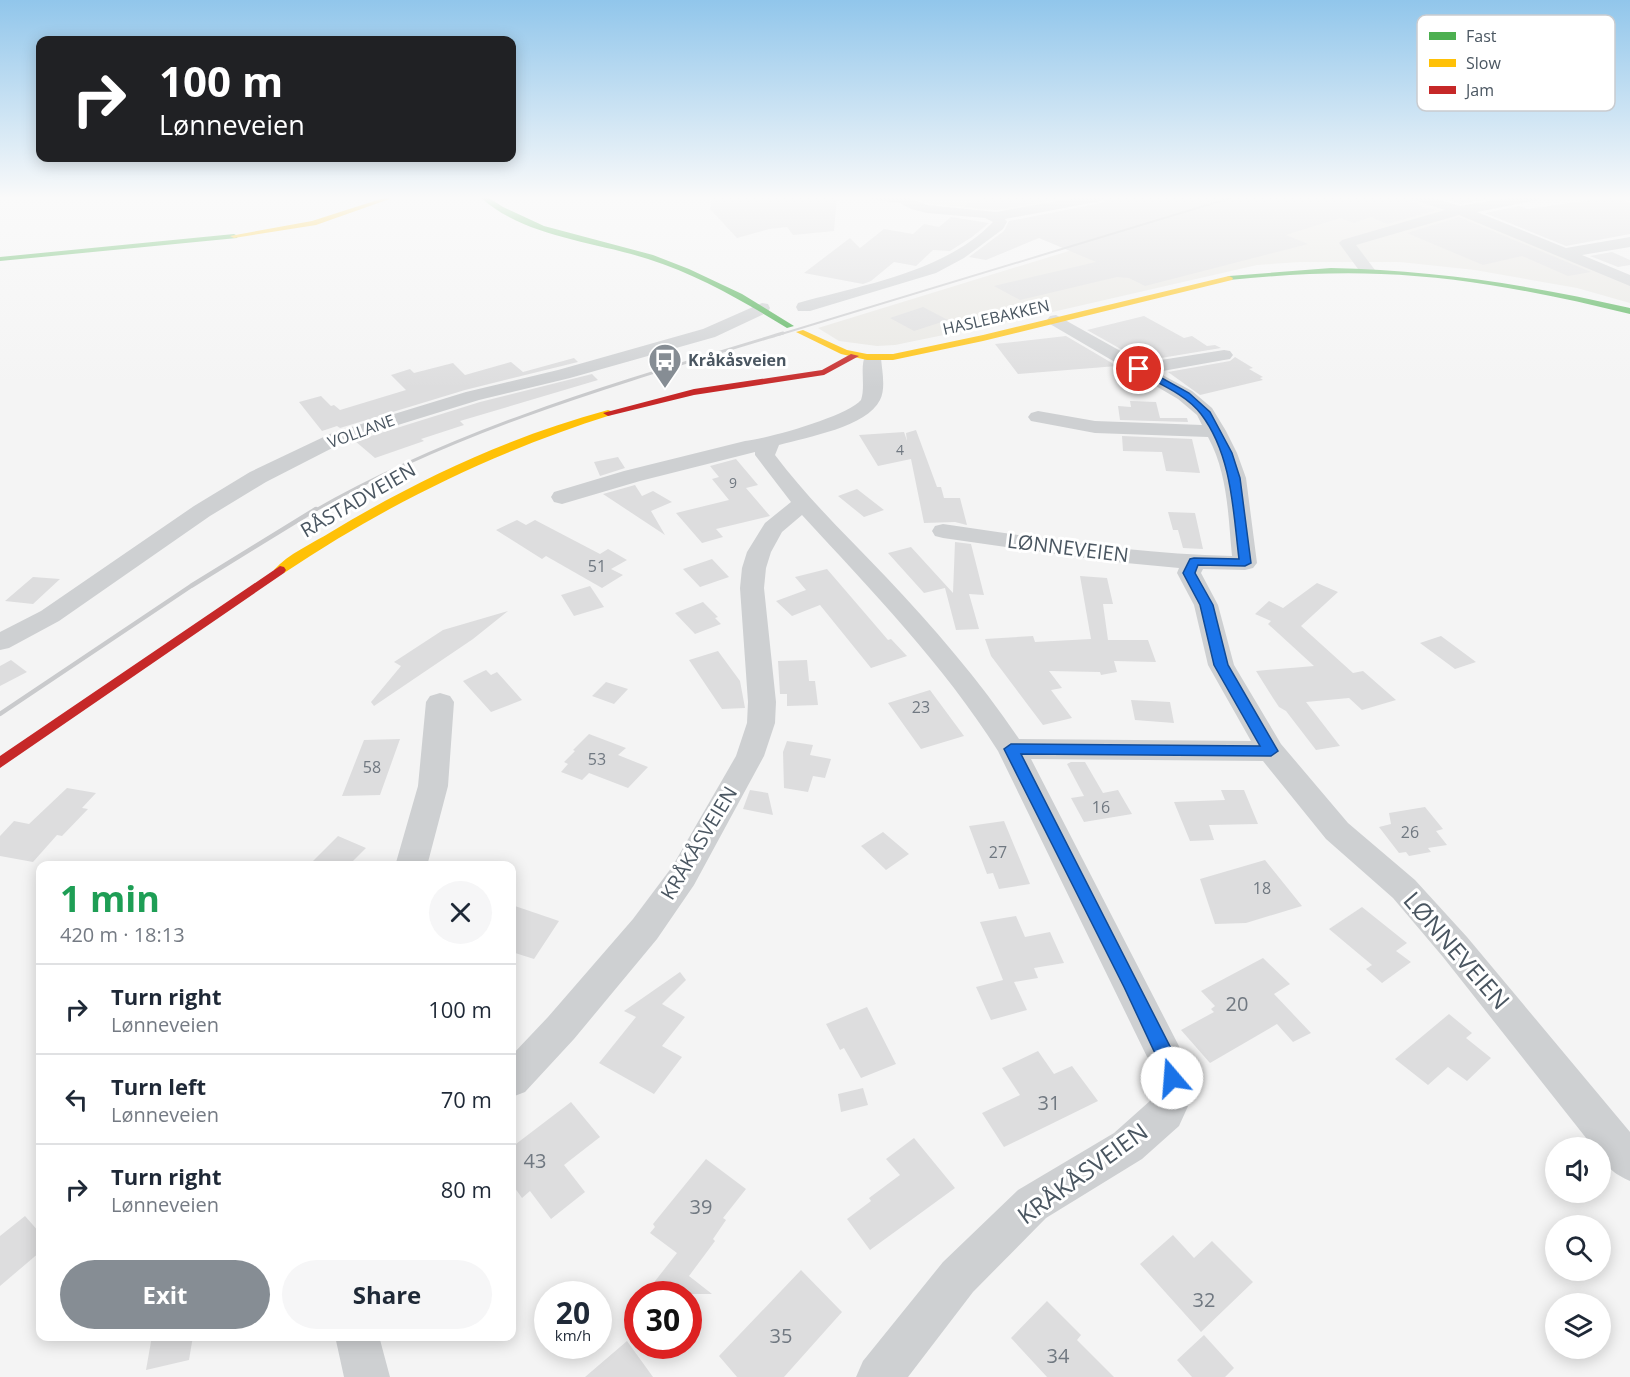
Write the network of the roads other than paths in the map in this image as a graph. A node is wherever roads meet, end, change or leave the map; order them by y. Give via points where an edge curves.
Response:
1 (659, 260) edge
2 (949, 260) edge
3 (1360, 260) edge
4 (1584, 260) edge
5 (1367, 270) junction
6 (1627, 278) edge
7 (804, 307) dead end
8 (1630, 311) edge
9 (769, 313) junction
10 (1056, 320) junction
11 (833, 350) junction
12 (1224, 355) dead end
13 (863, 357) junction
14 (1139, 369) junction
15 (784, 377) junction
16 (1038, 417) dead end
17 (1216, 431) junction
18 (767, 445) junction
19 (562, 497) dead end
20 (804, 503) junction
21 (943, 531) dead end
22 (1194, 562) junction
23 (0, 642) edge
24 (440, 702) dead end
25 (1011, 749) junction
26 (1271, 751) junction
27 (0, 763) edge
28 (412, 861) edge
29 (516, 1076) edge
30 (1630, 1162) edge
31 (358, 1341) edge
32 (367, 1377) edge
33 (879, 1377) edge

1 - 9 main road, HASLEBAKKEN via 714,282
2 - 7 street via 930,270
3 - 5 street
4 - 6 street
5 - 8 main road, HASLEBAKKEN via 1512,285
5 - 10 main road, HASLEBAKKEN via 1226,278
9 - 11 main road, HASLEBAKKEN
9 - 23 street, VOLLANE via 339,437 258,477 50,616
10 - 13 main road, HASLEBAKKEN via 911,354
10 - 14 street, LØNNEVEIEN
11 - 13 main road, HASLEBAKKEN
11 - 15 main road, RÅSTADVEIEN via 811,366
12 - 14 street
13 - 15 main road, RÅSTADVEIEN via 824,372
13 - 18 street via 873,391 870,404 863,411 785,435
14 - 17 street, LØNNEVEIEN via 1193,400
15 - 27 main road, RÅSTADVEIEN via 694,392 575,423 437,478 312,548
16 - 17 street via 1095,427
17 - 22 street, LØNNEVEIEN via 1235,478 1245,563
18 - 19 street via 745,447
18 - 20 street, KRÅKÅSVEIEN via 765,455
20 - 25 street, KRÅKÅSVEIEN via 924,635 988,713
20 - 29 street, KRÅKÅSVEIEN via 773,528 754,568 752,588 762,702 761,723 750,756 683,876 645,929
21 - 22 street, LØNNEVEIEN
22 - 26 street, LØNNEVEIEN via 1189,573 1206,605 1221,665
24 - 28 street via 433,786
25 - 26 street
25 - 33 street, KRÅKÅSVEIEN via 1169,1064 1175,1093 1165,1113 1128,1146 1032,1204 958,1277
26 - 30 street, LØNNEVEIEN via 1337,831 1404,889 1455,947
31 - 32 street

